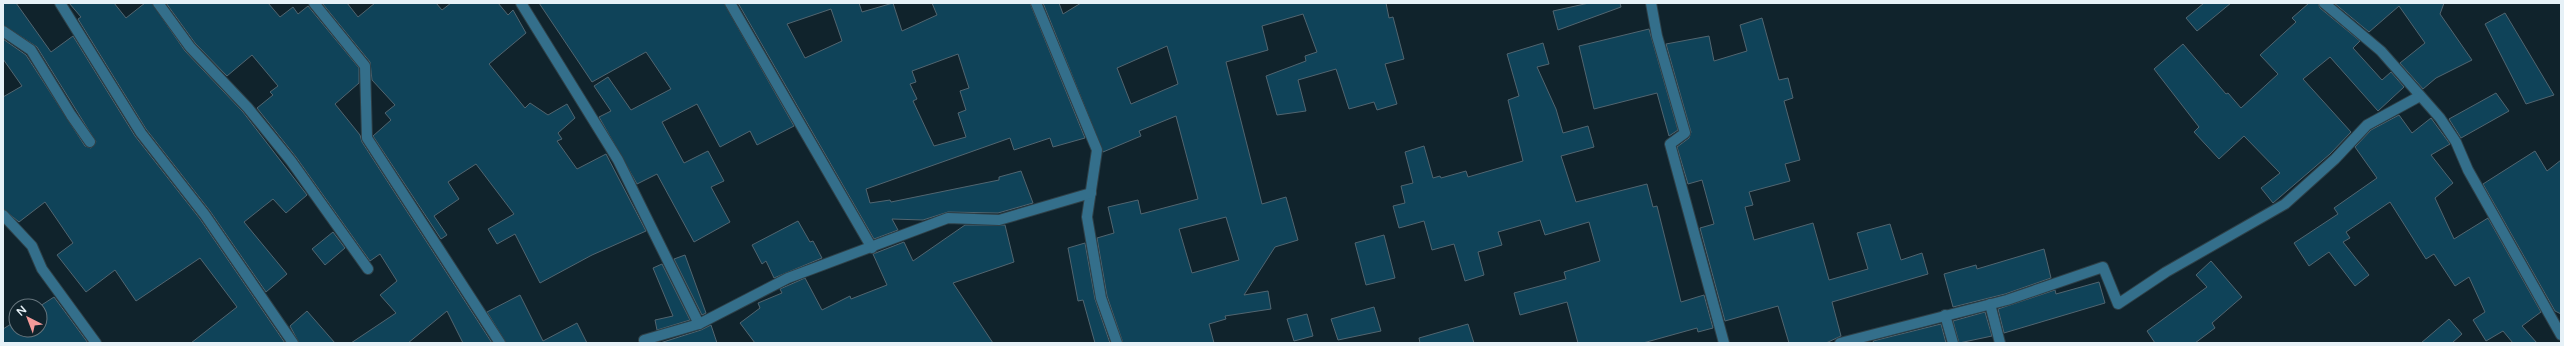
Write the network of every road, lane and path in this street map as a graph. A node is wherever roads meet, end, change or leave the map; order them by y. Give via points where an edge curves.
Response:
1 (60, 3) edge
2 (158, 3) edge
3 (314, 3) edge
4 (521, 3) edge
5 (730, 3) edge
6 (1036, 3) edge
7 (1651, 3) edge
8 (2324, 3) edge
9 (3, 31) edge
10 (2420, 96) junction
11 (90, 142) dead end
12 (1091, 193) junction
13 (3, 215) edge
14 (872, 248) junction
15 (368, 269) dead end
16 (1990, 304) junction
17 (1945, 315) junction
18 (699, 324) junction
19 (2561, 334) edge
20 (644, 340) dead end
21 (96, 343) edge
22 (293, 343) edge
23 (500, 343) edge
24 (1117, 343) edge
25 (1724, 343) edge
26 (1840, 343) edge
27 (1953, 343) edge
28 (2000, 343) edge

1 - 22 street via 141,133 205,216
2 - 15 street via 190,47 248,108 291,161
3 - 23 street via 365,66 367,138
4 - 18 street via 618,160
5 - 14 street
6 - 12 street via 1097,150
7 - 25 street via 1657,36 1685,133 1670,144
8 - 10 street via 2381,51
9 - 11 street via 31,50
10 - 16 street via 2366,125 2335,159 2285,204 2166,272 2118,304 2103,267
10 - 19 street via 2456,142 2468,170
12 - 14 street via 999,220 948,218
12 - 24 street via 1087,217 1101,298
13 - 21 street via 32,246 42,269
14 - 18 street via 788,278
16 - 17 street
16 - 28 street
17 - 26 street
17 - 27 street
18 - 20 street

